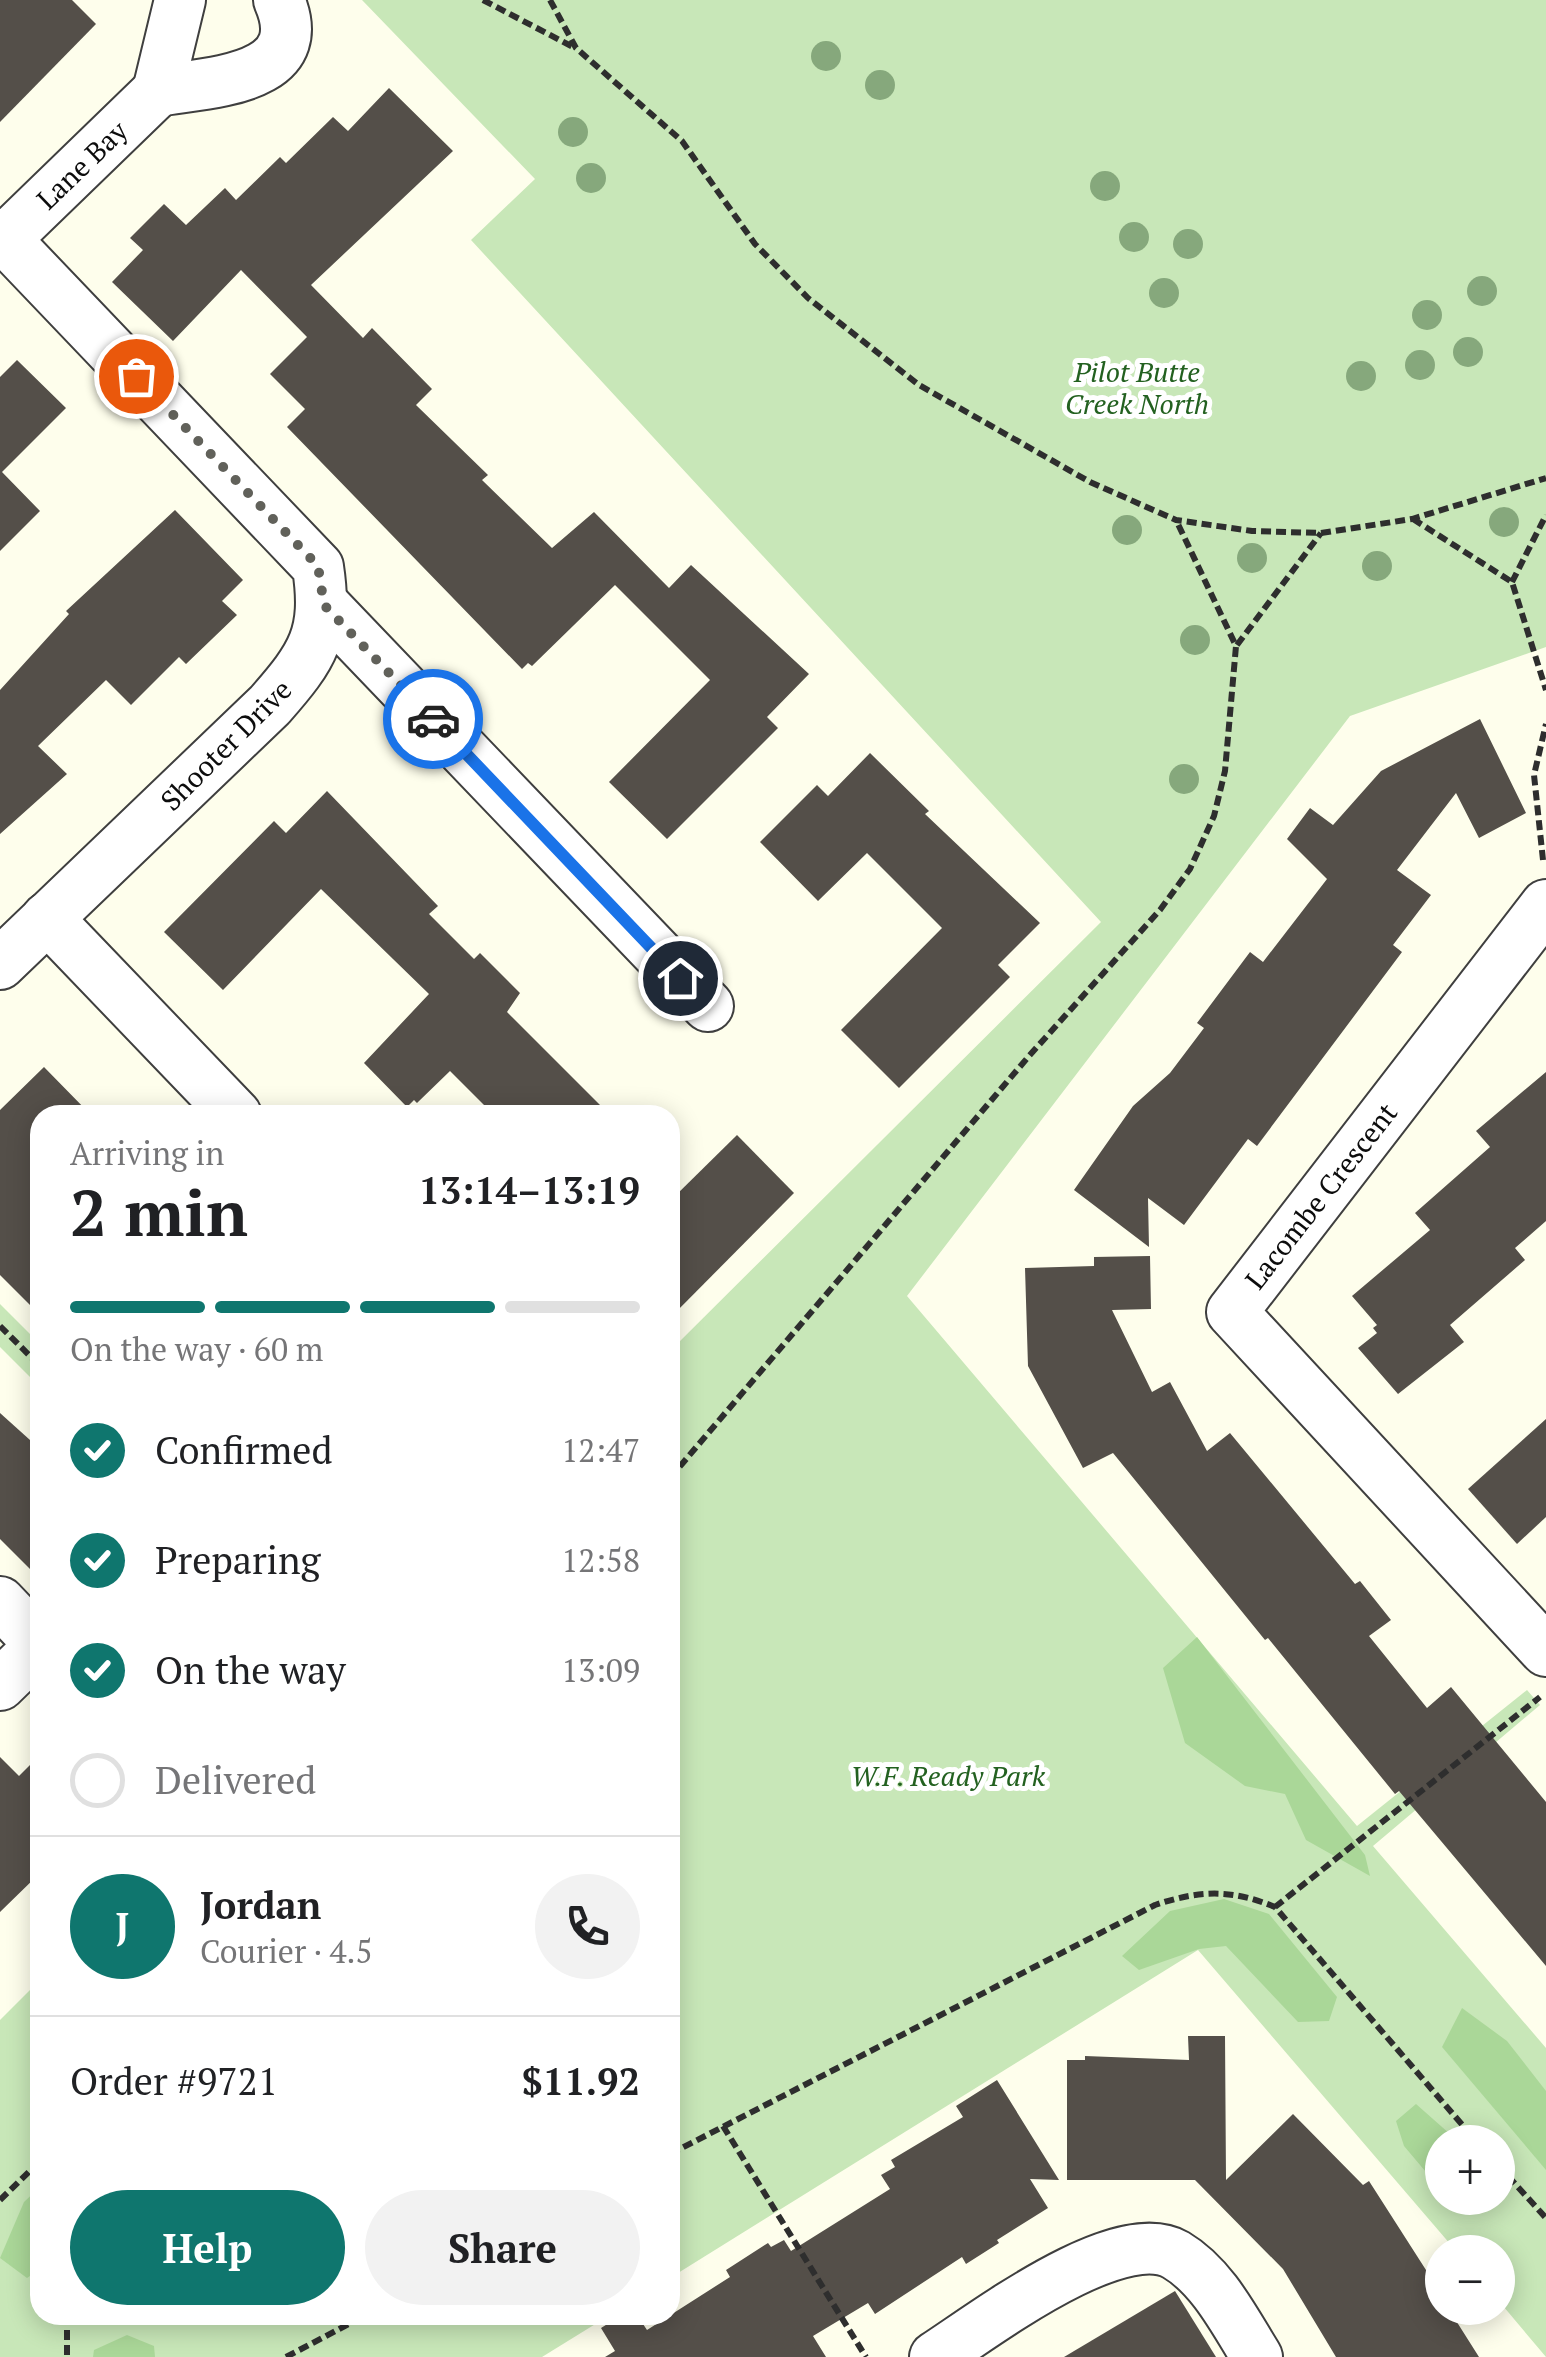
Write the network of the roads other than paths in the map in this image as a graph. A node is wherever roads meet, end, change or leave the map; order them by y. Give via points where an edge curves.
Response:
1 (180, 0) edge
2 (279, 0) edge
3 (158, 91) junction
4 (2, 239) edge
5 (324, 605) junction
6 (1546, 905) edge
7 (47, 918) junction
8 (0, 964) edge
9 (708, 1006) dead end
10 (226, 1105) edge
11 (0, 1602) edge
12 (30, 1634) edge
13 (1546, 1651) edge
14 (30, 1655) edge
15 (0, 1686) edge
16 (935, 2357) edge
17 (1257, 2357) edge

1 - 3 street
2 - 3 street via 285,29 280,47 256,74
3 - 4 street, Lane Bay
4 - 5 street via 318,566
5 - 7 street, Shooter Drive via 309,661
5 - 9 street
6 - 13 street, Lacombe Crescent via 1232,1312
7 - 8 street, Shooter Drive
7 - 10 street
11 - 12 street
14 - 15 street
16 - 17 street via 1069,2270 1122,2252 1174,2253 1212,2286

